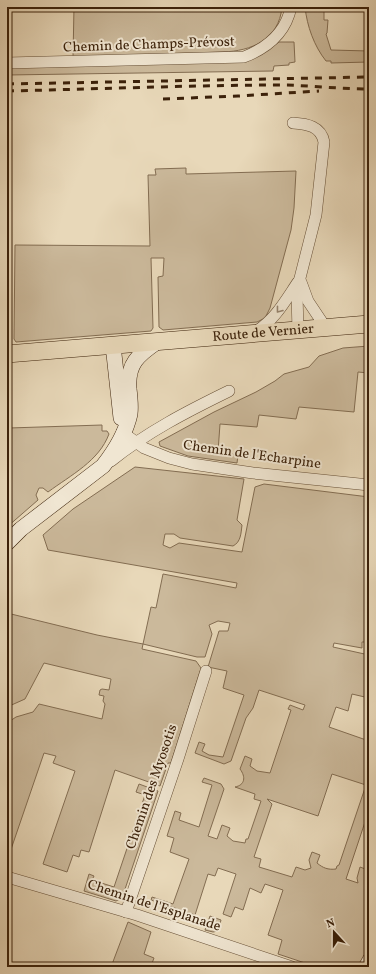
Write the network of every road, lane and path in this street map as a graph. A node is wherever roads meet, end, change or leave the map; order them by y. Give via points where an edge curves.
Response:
1 (291, 7) edge
2 (7, 64) edge
3 (293, 123) dead end
4 (300, 278) junction
5 (369, 324) edge
6 (326, 328) junction
7 (298, 331) junction
8 (249, 335) junction
9 (157, 342) junction
10 (113, 346) junction
11 (7, 354) edge
12 (229, 391) dead end
13 (122, 432) junction
14 (135, 442) junction
15 (102, 466) junction
16 (369, 485) edge
17 (7, 543) edge
18 (206, 671) dead end
19 (7, 877) edge
20 (126, 912) junction
21 (369, 958) edge
22 (292, 967) edge
23 (364, 967) edge

1 - 2 street, Chemin de Champs-Prévost via 288,19 278,35 259,51 244,57
3 - 4 street via 306,124 317,130 324,142 316,215
4 - 6 street via 308,301
4 - 7 street via 297,301
4 -> 8 street via 280,311
5 - 6 main road, Route de Vernier
6 - 7 main road, Route de Vernier
7 - 8 main road, Route de Vernier
8 - 9 main road, Route de Vernier
9 - 10 main road, Route de Vernier
9 - 13 street via 142,352 133,364 129,382 130,413
10 - 11 main road, Route de Vernier
10 - 13 street
12 - 14 street
13 - 14 street, Chemin de l'Echarpine
13 - 15 street via 111,455
14 - 15 street
14 - 16 street, Chemin de l'Echarpine via 169,458 192,464
15 - 17 street via 21,529
18 - 20 street, Chemin des Myosotis
19 - 20 street, Chemin de l'Esplanade
20 - 22 street, Chemin de l'Esplanade
21 - 23 street

